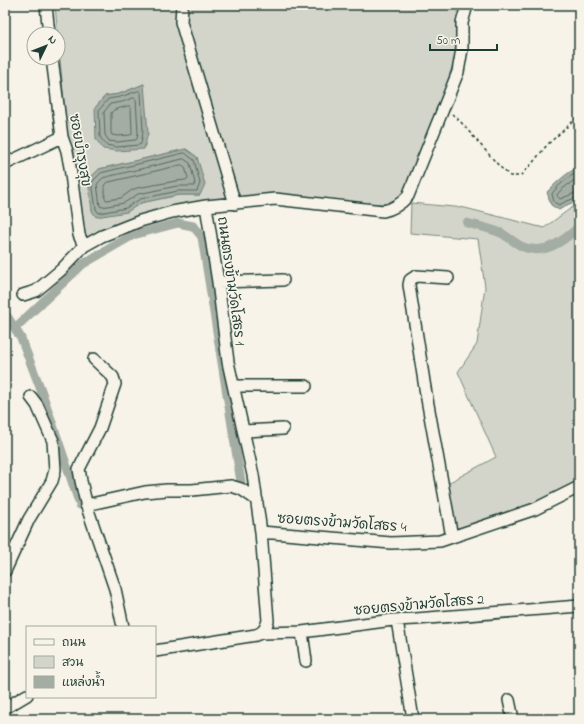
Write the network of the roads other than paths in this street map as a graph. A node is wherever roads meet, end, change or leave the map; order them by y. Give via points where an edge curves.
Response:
1 (46, 5) edge
2 (182, 5) edge
3 (467, 5) edge
4 (48, 26) edge
5 (53, 66) edge
6 (62, 137) junction
7 (5, 164) edge
8 (235, 204) junction
9 (206, 206) junction
10 (84, 246) junction
11 (448, 278) dead end
12 (283, 280) dead end
13 (218, 282) junction
14 (23, 295) dead end
15 (94, 359) dead end
16 (234, 386) junction
17 (306, 386) dead end
18 (31, 397) dead end
19 (283, 429) dead end
20 (244, 431) junction
21 (579, 487) edge
22 (256, 500) junction
23 (86, 505) junction
24 (261, 532) junction
25 (452, 537) junction
26 (5, 571) edge
27 (579, 606) edge
28 (397, 620) junction
29 (123, 626) edge
30 (302, 632) junction
31 (262, 633) junction
32 (156, 651) edge
33 (306, 661) dead end
34 (26, 696) edge
35 (509, 700) dead end
36 (5, 708) edge
37 (413, 719) edge
38 (513, 719) edge

1 - 4 street
2 - 8 street via 181,22
3 - 8 street, ถนนตรงข้ามวัดโสธร 1 via 462,23 462,48 458,72 408,196 403,202 383,212 275,199
5 - 6 street, ซอยบำรุงสุข
6 - 7 street
6 - 10 street, ซอยบำรุงสุข via 70,167 79,235
8 - 9 street, ถนนตรงข้ามวัดโสธร 1
9 - 10 street via 140,221
9 - 13 street, ถนนตรงข้ามวัดโสธร 1
10 - 14 street via 36,291
11 - 25 street via 416,276 410,280 409,285
12 - 13 street
13 - 16 street, ถนนตรงข้ามวัดโสธร 1 via 228,362
15 - 23 street via 113,377 115,384 100,428 79,469
16 - 17 street
16 - 20 street, ถนนตรงข้ามวัดโสธร 1
18 - 26 street via 37,404 53,442 55,470 52,481 29,519
19 - 20 street
20 - 22 street, ถนนตรงข้ามวัดโสธร 1
21 - 25 street, ซอยตรงข้ามวัดโสธร 4 via 535,509
22 - 23 street via 231,486 144,492
22 - 24 street, ถนนตรงข้ามวัดโสธร 1
23 - 29 street via 115,588
24 - 25 street, ซอยตรงข้ามวัดโสธร 4 via 390,543 440,541
24 - 31 street, ถนนตรงข้ามวัดโสธร 1 via 268,621
27 - 28 street, ซอยตรงข้ามวัดโสธร 2
28 - 30 street, ซอยตรงข้ามวัดโสธร 2
28 - 37 street
30 - 31 street, ซอยตรงข้ามวัดโสธร 2
30 - 33 street
31 - 32 street
34 - 36 street
35 - 38 street

